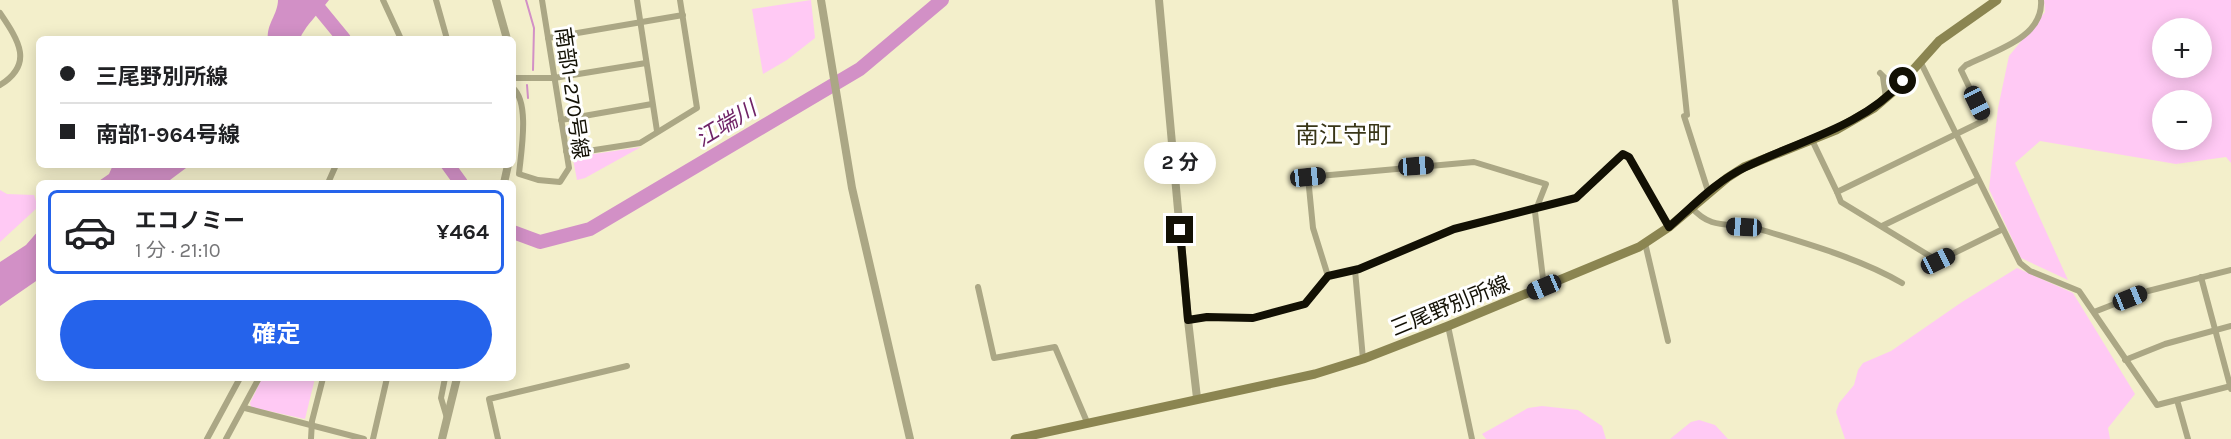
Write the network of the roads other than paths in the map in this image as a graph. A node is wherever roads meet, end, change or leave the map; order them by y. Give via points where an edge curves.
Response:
1 (383, 0) edge
2 (436, 0) edge
3 (496, 0) edge
4 (542, 0) edge
5 (637, 0) edge
6 (680, 0) edge
7 (821, 0) edge
8 (1159, 0) edge
9 (1676, 0) edge
10 (1997, 0) edge
11 (2041, 0) edge
12 (0, 13) edge
13 (683, 15) junction
14 (640, 22) junction
15 (400, 36) edge
16 (446, 36) edge
17 (506, 36) edge
18 (548, 38) junction
19 (1920, 61) junction
20 (646, 63) junction
21 (516, 78) edge
22 (554, 78) junction
23 (1903, 81) junction
24 (0, 85) edge
25 (516, 90) edge
26 (1886, 98) junction
27 (652, 104) junction
28 (561, 120) junction
29 (657, 131) junction
30 (1955, 135) junction
31 (1812, 140) junction
32 (566, 151) junction
33 (1977, 180) junction
34 (1708, 191) junction
35 (1837, 192) junction
36 (1691, 207) junction
37 (1536, 208) junction
38 (1882, 226) junction
39 (1669, 227) junction
40 (2001, 230) junction
41 (1645, 243) junction
42 (1355, 270) junction
43 (2231, 270) edge
44 (1328, 276) junction
45 (2201, 277) junction
46 (1902, 283) dead end
47 (978, 287) dead end
48 (1544, 287) junction
49 (2094, 312) junction
50 (1188, 320) junction
51 (1448, 326) junction
52 (2231, 326) edge
53 (2216, 330) junction
54 (1668, 341) dead end
55 (1364, 359) junction
56 (2125, 360) junction
57 (627, 366) dead end
58 (238, 381) edge
59 (258, 381) edge
60 (322, 381) edge
61 (386, 381) edge
62 (444, 381) edge
63 (456, 381) edge
64 (2231, 387) edge
65 (1197, 398) junction
66 (2177, 400) junction
67 (245, 408) junction
68 (448, 418) junction
69 (1088, 423) junction
70 (312, 426) junction
71 (207, 439) edge
72 (226, 439) edge
73 (311, 439) edge
74 (364, 439) edge
75 (373, 439) edge
76 (442, 439) edge
77 (498, 439) edge
78 (910, 439) edge
79 (1015, 439) edge
80 (1472, 439) edge
81 (2188, 439) edge

1 - 15 street
2 - 16 street
3 - 17 street
4 - 18 street, 南部1-270号線
5 - 14 street
6 - 13 street
7 - 78 street via 852,188
8 - 50 street
9 - 34 street via 1687,115 1684,116
10 - 19 main road, 三尾野別所線 via 1956,28
11 - 30 street via 2039,19 2030,31 1961,70 1985,120
12 - 24 street via 18,45 21,61 14,77
13 - 14 street
13 - 29 street via 696,108
14 - 18 street
14 - 20 street
18 - 22 street, 南部1-270号線
19 - 23 main road, 三尾野別所線
19 - 30 street
20 - 22 street
20 - 27 street
21 - 22 street
22 - 28 street, 南部1-270号線
23 - 26 main road, 三尾野別所線
23 - 26 street via 1882,75
25 - 32 street, 南部1-270号線 via 523,108 519,174 560,182 569,168
26 - 31 main road, 三尾野別所線 via 1851,122
27 - 28 street
27 - 29 street
28 - 32 street, 南部1-270号線
29 - 32 street via 640,143
30 - 33 street
30 - 35 street
31 - 34 main road, 三尾野別所線 via 1744,167
31 - 35 street
33 - 38 street
33 - 40 street
34 - 36 main road, 三尾野別所線
35 - 38 street via 1841,202
36 - 39 main road, 三尾野別所線
36 - 46 street via 1708,222 1756,228 1838,254
37 - 39 street via 1576,198 1623,154 1629,157
37 - 42 street via 1454,229
37 - 44 street via 1546,184 1474,162 1308,177 1313,228
37 - 48 street
38 - 40 street via 1938,261
39 - 41 main road, 三尾野別所線
40 - 49 street via 2020,263 2079,291
41 - 48 main road, 三尾野別所線
41 - 54 street
42 - 44 street
42 - 55 street
43 - 45 street
44 - 50 street via 1305,304 1253,318
45 - 49 street via 2148,291
45 - 53 street
47 - 69 street via 994,358 1055,347
48 - 51 main road, 三尾野別所線
49 - 56 street
50 - 65 street
51 - 55 main road, 三尾野別所線
51 - 80 street
52 - 53 street
53 - 56 street
53 - 64 street
55 - 65 main road, 三尾野別所線 via 1315,374
56 - 66 street via 2157,405
57 - 77 street via 489,399
58 - 71 street
59 - 67 street
60 - 70 street
61 - 75 street
62 - 68 street via 441,398
63 - 68 street
64 - 66 street
65 - 69 main road, 三尾野別所線
66 - 81 street
67 - 70 street
67 - 72 street
68 - 76 street
69 - 79 main road, 三尾野別所線
70 - 73 street
70 - 74 street

